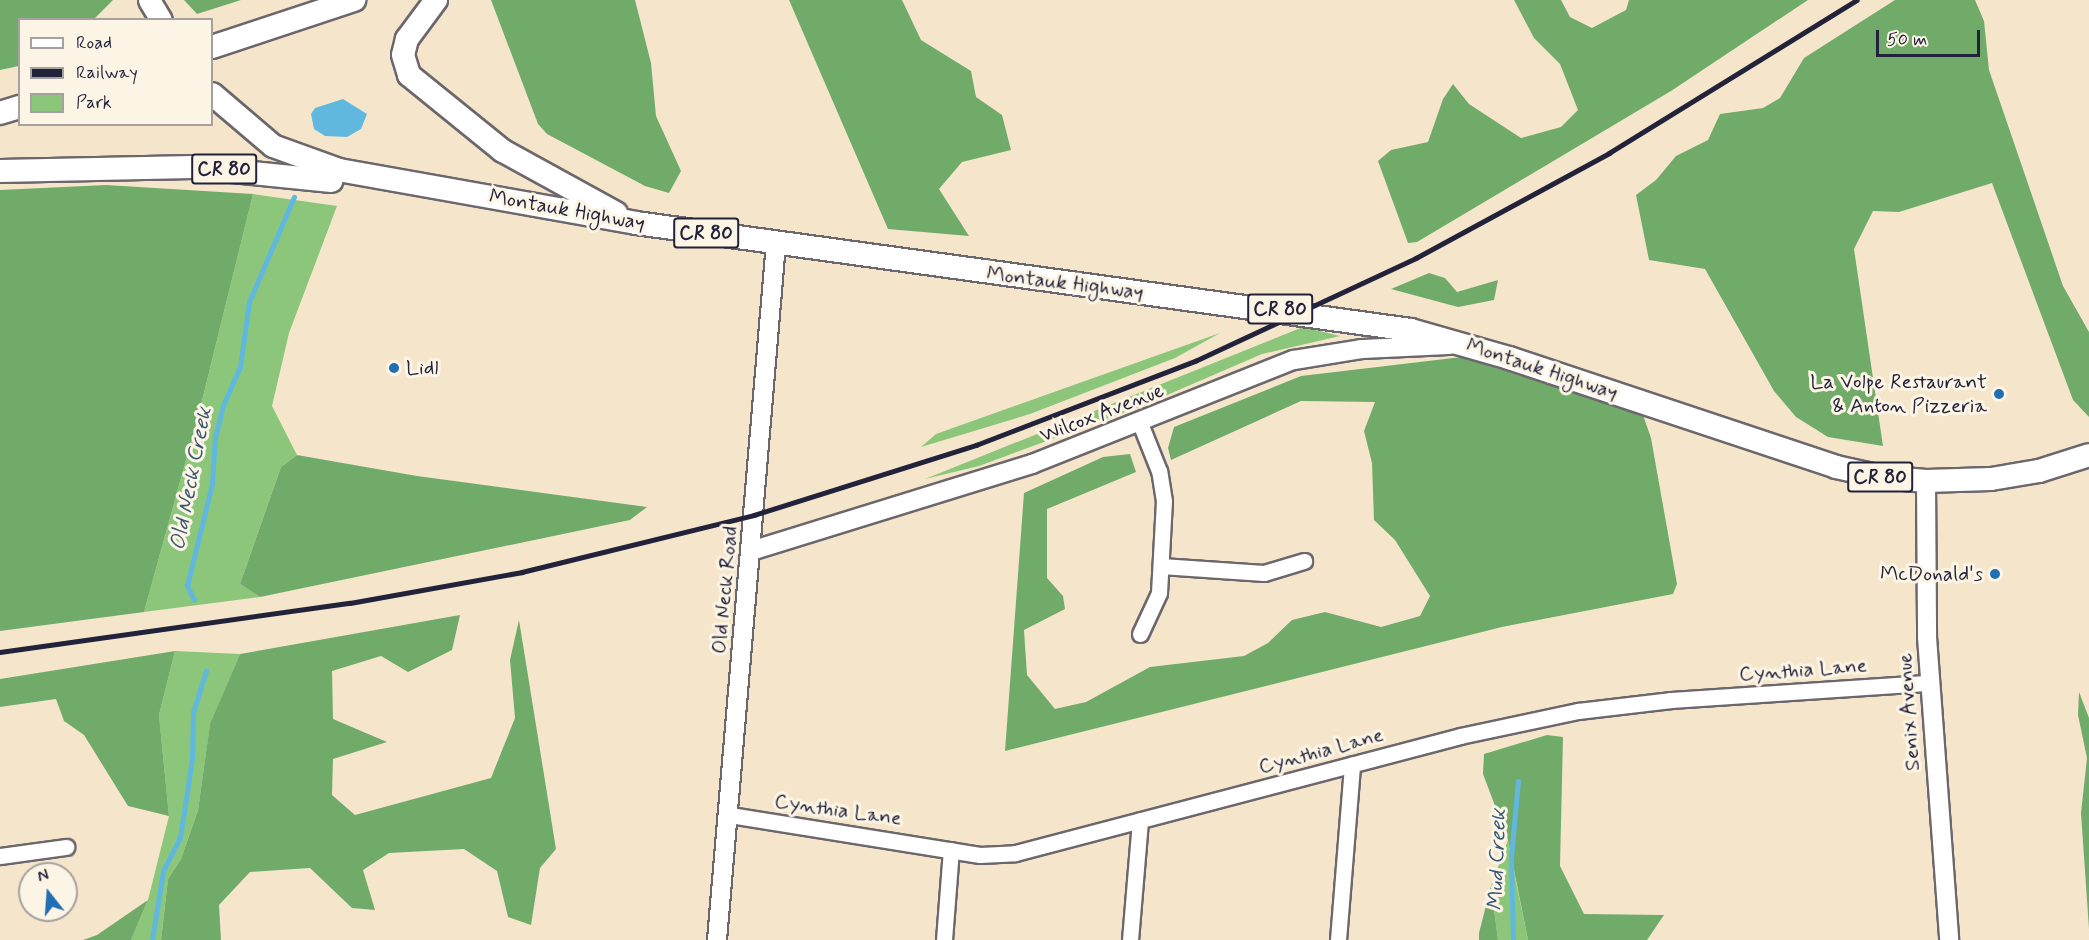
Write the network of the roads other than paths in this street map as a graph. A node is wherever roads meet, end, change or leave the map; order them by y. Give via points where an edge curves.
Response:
1 (149, 0) edge
2 (354, 0) edge
3 (436, 0) edge
4 (160, 18) edge
5 (213, 47) edge
6 (213, 95) edge
7 (18, 108) edge
8 (0, 113) edge
9 (0, 171) edge
10 (446, 190) junction
11 (636, 223) junction
12 (776, 243) junction
13 (1472, 346) junction
14 (1140, 423) junction
15 (2089, 455) edge
16 (1926, 482) junction
17 (751, 551) junction
18 (1304, 561) dead end
19 (1161, 566) junction
20 (1140, 634) dead end
21 (1929, 683) junction
22 (1352, 765) junction
23 (730, 815) junction
24 (1140, 820) junction
25 (66, 847) dead end
26 (951, 850) junction
27 (0, 856) edge
28 (717, 940) edge
29 (944, 940) edge
30 (1130, 940) edge
31 (1338, 940) edge
32 (1949, 940) edge

1 - 4 main road
2 - 5 main road
3 - 11 main road via 416,24 405,47 406,69 414,80 511,157
6 - 10 main road, Montauk Highway / CR 80 via 255,134 293,156 339,170
7 - 8 main road
9 - 10 main road, CR 80 via 193,167 274,173 371,188
10 - 11 main road, Montauk Highway / CR 80
11 - 12 main road, Montauk Highway / CR 80
12 - 13 main road, Montauk Highway / CR 80 via 1332,316
12 - 17 street, Old Neck Road
13 - 14 street, Wilcox Avenue via 1361,349 1310,356
13 - 16 main road, Montauk Highway / CR 80 via 1836,466
14 - 17 street, Wilcox Avenue via 964,487
14 - 19 street via 1164,490
15 - 16 main road, CR 80 via 2007,477
16 - 21 street, Senix Avenue via 1923,551
17 - 23 street, Old Neck Road
18 - 19 street via 1264,573
19 - 20 street via 1157,601
21 - 22 street, Cynthia Lane via 1630,704 1460,736
21 - 32 street, Senix Avenue
22 - 24 street, Cynthia Lane
22 - 31 street
23 - 26 street, Cynthia Lane
23 - 28 street, Old Neck Road
24 - 26 street, Cynthia Lane via 1015,853 980,855
24 - 30 street
25 - 27 street
26 - 29 street

